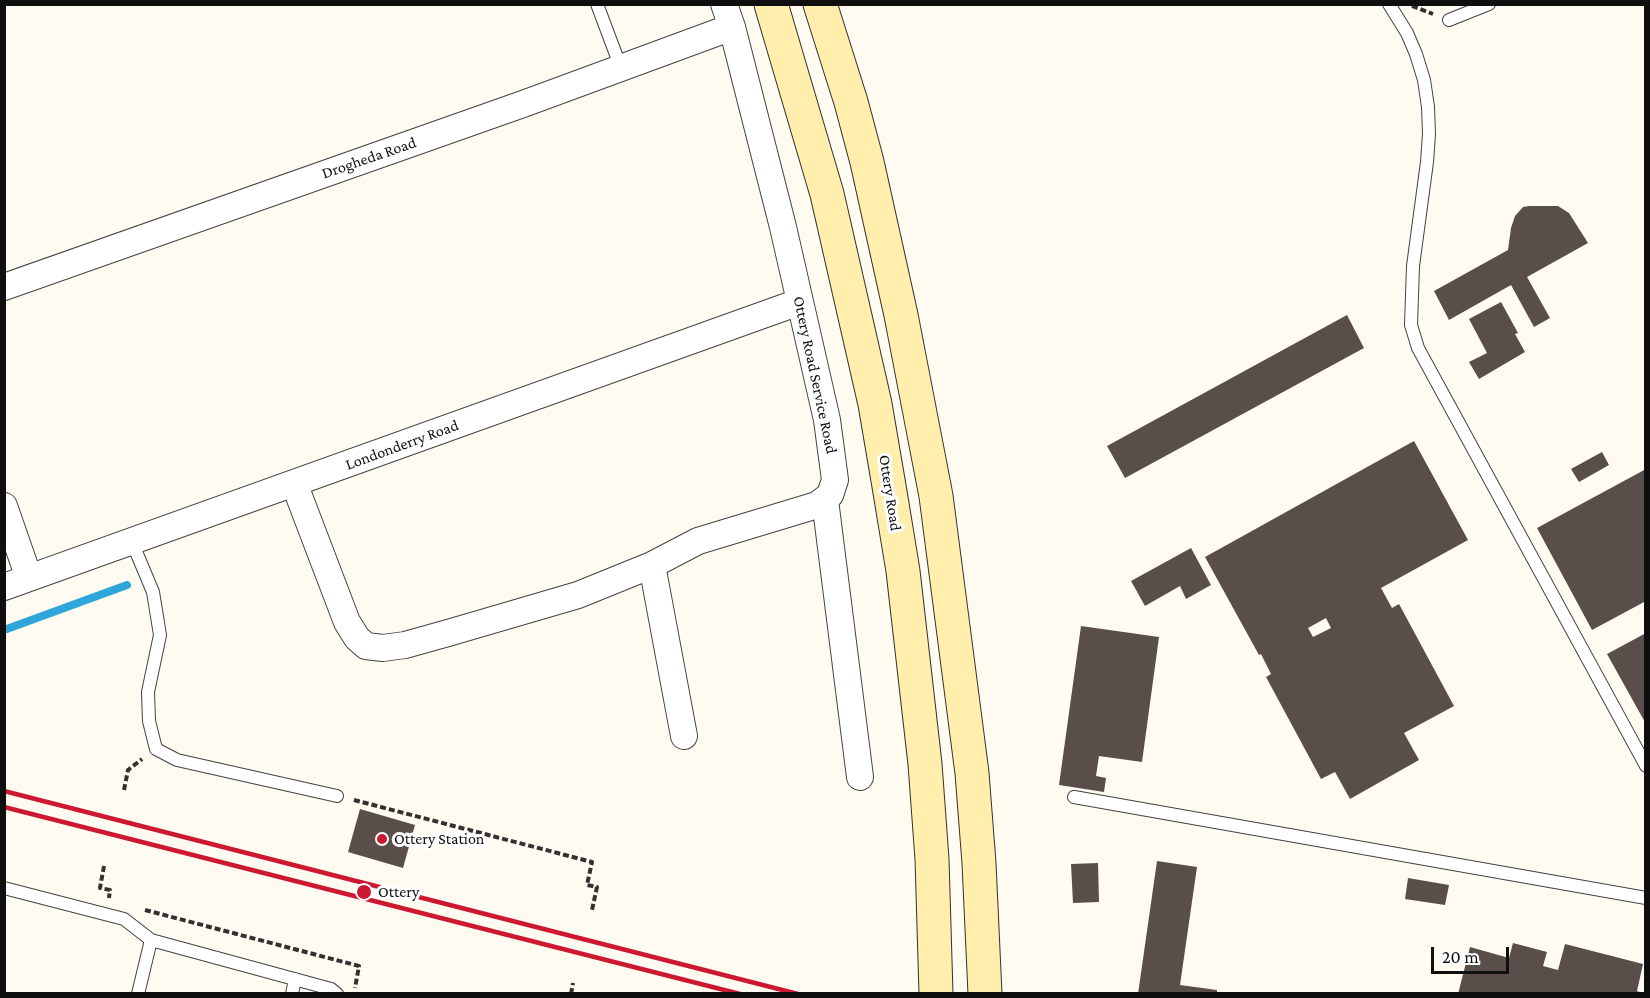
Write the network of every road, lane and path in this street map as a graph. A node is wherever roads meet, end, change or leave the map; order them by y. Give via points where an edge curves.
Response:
1 (597, 4) edge
2 (771, 4) edge
3 (820, 4) edge
4 (1389, 4) edge
5 (1409, 4) edge
6 (1489, 4) edge
7 (728, 16) edge
8 (1449, 20) joint
9 (621, 68) junction
10 (4, 287) edge
11 (799, 302) junction
12 (294, 483) junction
13 (825, 500) junction
14 (4, 506) edge
15 (132, 542) junction
16 (652, 565) junction
17 (29, 578) junction
18 (4, 587) edge
19 (684, 736) dead end
20 (1646, 766) edge
21 (128, 770) dead end
22 (860, 777) dead end
23 (124, 790) dead end
24 (337, 796) joint
25 (1074, 797) dead end
26 (104, 866) dead end
27 (4, 888) edge
28 (1646, 898) edge
29 (108, 901) dead end
30 (143, 910) dead end
31 (592, 910) dead end
32 (151, 940) junction
33 (296, 979) junction
34 (573, 983) dead end
35 (936, 987) edge
36 (355, 990) dead end
37 (138, 993) edge
38 (292, 993) edge
39 (337, 993) edge
40 (571, 993) edge
41 (985, 993) edge

1 - 9 lane
2 - 35 main road, Ottery Road via 827,194 873,393 890,492 925,764
3 - 41 main road via 867,162 936,496 972,773
4 - 20 lane via 1416,54 1428,107 1427,162 1413,267 1411,325 1418,348
5 - 8 path
6 - 8 lane
7 - 9 street, Drogheda Road
7 - 11 street, Ottery Road Service Road
9 - 10 street, Drogheda Road
11 - 12 street, Londonderry Road
11 - 13 street, Ottery Road Service Road via 827,420 835,474 833,488
12 - 15 street, Londonderry Road
12 - 16 street via 347,622 366,646 405,645 448,633 578,595
13 - 16 street via 698,541
13 - 22 street
14 - 17 street
15 - 17 street, Londonderry Road
15 - 24 lane via 153,592 160,635 148,692 156,749 177,760
16 - 19 street
17 - 18 street, Londonderry Road
21 - 23 path
24 - 31 path via 592,862 587,885 597,887
25 - 28 lane
26 - 29 path via 100,888 110,890
27 - 32 lane via 124,919
30 - 36 path via 359,966
32 - 33 lane
32 - 37 lane
33 - 38 lane
33 - 39 lane
34 - 40 path

